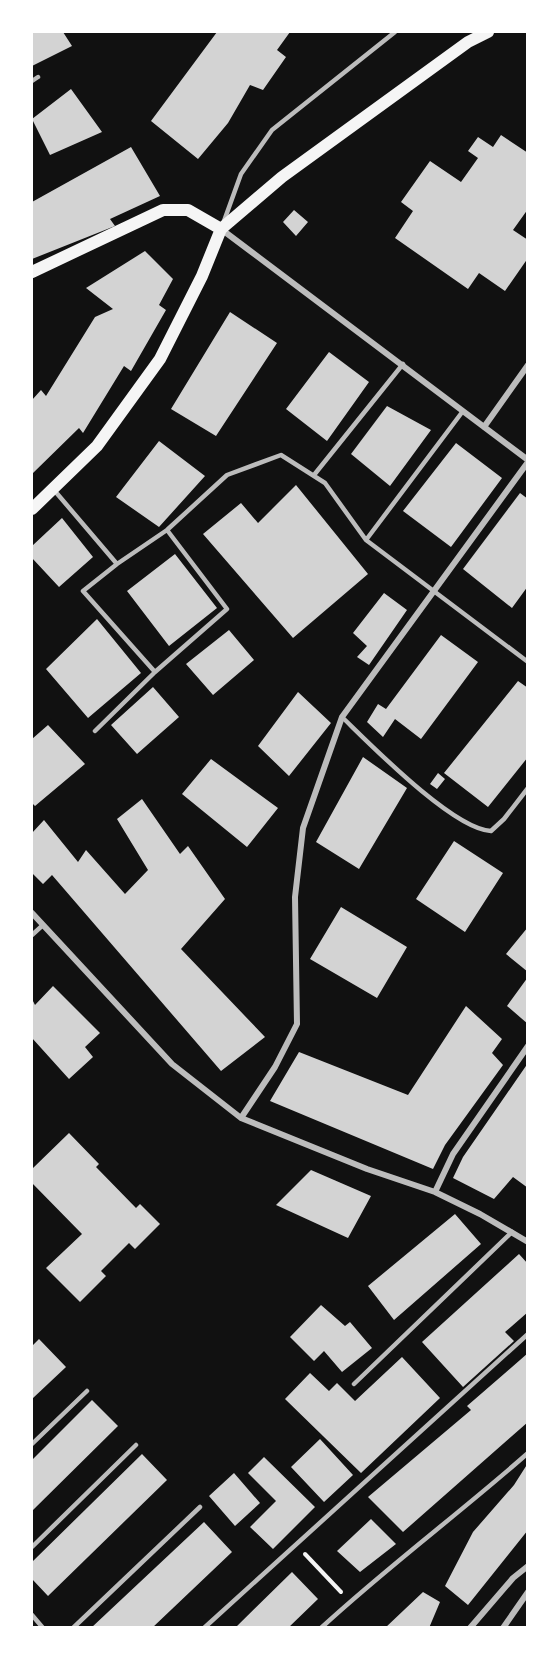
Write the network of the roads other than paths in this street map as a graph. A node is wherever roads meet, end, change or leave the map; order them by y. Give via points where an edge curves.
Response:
1 (394, 32) edge
2 (476, 32) edge
3 (488, 32) edge
4 (468, 42) junction
5 (38, 77) dead end
6 (32, 81) edge
7 (221, 229) junction
8 (32, 272) edge
9 (402, 364) junction
10 (528, 365) edge
11 (463, 411) junction
12 (484, 427) junction
13 (528, 461) edge
14 (314, 476) junction
15 (54, 490) junction
16 (32, 509) edge
17 (167, 530) junction
18 (366, 540) junction
19 (117, 564) junction
20 (434, 590) junction
21 (528, 662) edge
22 (155, 672) junction
23 (342, 717) junction
24 (95, 731) dead end
25 (528, 788) edge
26 (32, 913) edge
27 (43, 925) junction
28 (32, 935) edge
29 (528, 1047) edge
30 (241, 1119) junction
31 (435, 1192) junction
32 (512, 1232) junction
33 (528, 1242) edge
34 (528, 1334) edge
35 (354, 1384) dead end
36 (87, 1391) dead end
37 (32, 1444) edge
38 (136, 1445) dead end
39 (528, 1453) edge
40 (200, 1507) dead end
41 (32, 1547) edge
42 (528, 1566) edge
43 (528, 1592) edge
44 (32, 1614) edge
45 (43, 1628) edge
46 (73, 1628) edge
47 (204, 1628) edge
48 (321, 1628) edge
49 (470, 1628) edge
50 (503, 1628) edge

1 - 7 lane via 272,130 241,174
2 - 4 lane
3 - 4 main road
4 - 7 main road via 282,177
5 - 6 lane
7 - 8 main road via 188,210 163,210
7 - 9 street
7 - 15 main road via 160,359 96,446
9 - 11 street
9 - 14 lane
10 - 12 street
11 - 12 street
11 - 18 lane
12 - 13 street
13 - 20 street
14 - 17 lane via 281,455 227,475
14 - 18 lane via 325,483
15 - 16 main road
15 - 19 lane
17 - 19 lane
17 - 22 lane via 227,609
18 - 20 lane
19 - 22 lane via 83,591
20 - 21 lane
20 - 23 street
22 - 24 lane
23 - 25 lane via 432,798 479,830 491,831
23 - 30 street via 303,828 295,897 297,1024
26 - 27 street
27 - 28 lane
27 - 30 street via 172,1064
29 - 31 street via 453,1154
30 - 31 street
31 - 32 street
32 - 33 street
32 - 35 lane
34 - 47 lane
36 - 37 lane
38 - 41 lane
39 - 48 lane via 479,1497 374,1579
40 - 46 lane
42 - 49 street
43 - 50 street
44 - 45 lane

